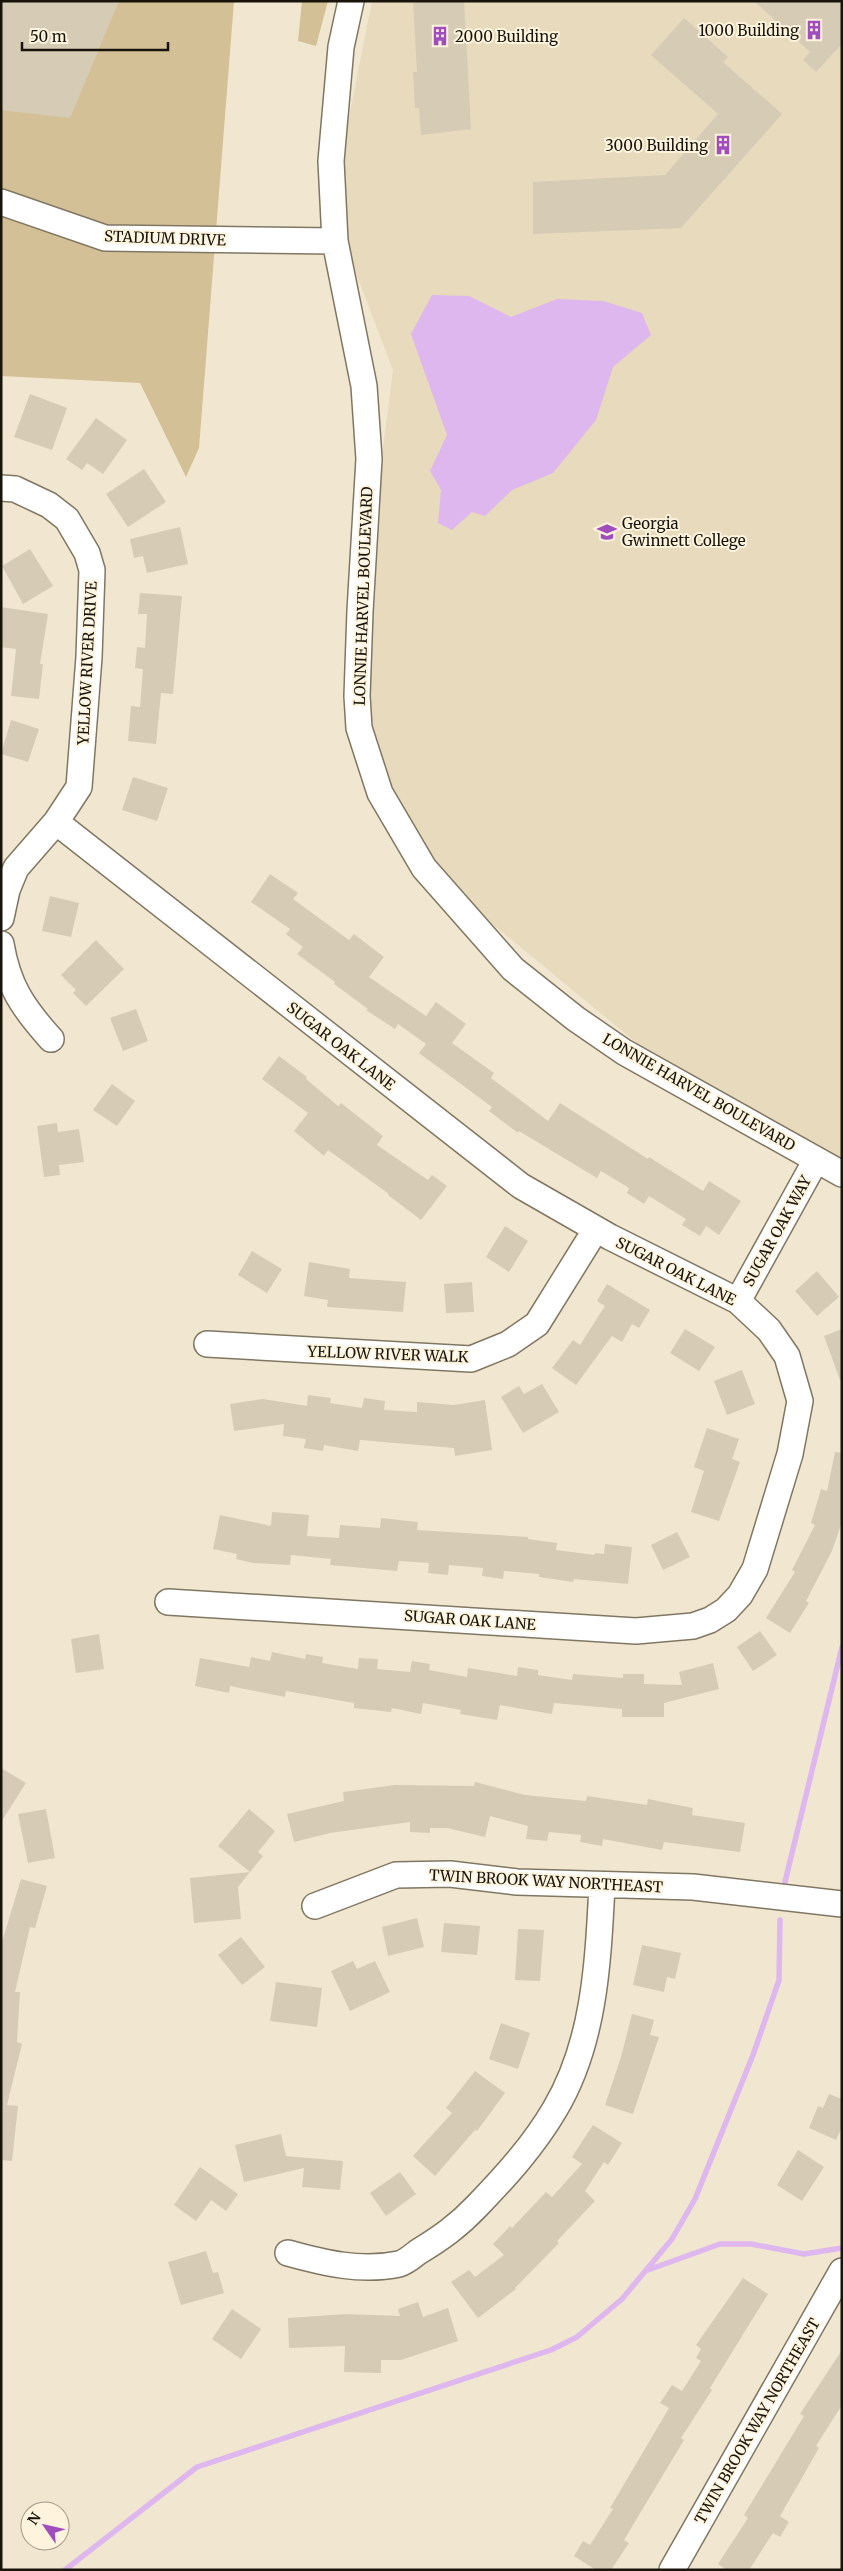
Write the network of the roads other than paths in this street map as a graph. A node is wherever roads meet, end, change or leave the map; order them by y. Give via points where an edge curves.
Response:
1 (351, 1) edge
2 (1, 202) edge
3 (335, 241) junction
4 (1, 488) edge
5 (56, 822) junction
6 (1, 918) edge
7 (1, 944) edge
8 (51, 1039) dead end
9 (816, 1160) junction
10 (842, 1174) edge
11 (596, 1229) junction
12 (738, 1301) junction
13 (207, 1344) dead end
14 (168, 1602) dead end
15 (602, 1886) junction
16 (842, 1904) edge
17 (315, 1906) dead end
18 (288, 2253) dead end
19 (842, 2271) edge
20 (672, 2570) edge

1 - 3 street, LONNIE HARVEL BOULEVARD via 341,47 331,161
2 - 3 street, STADIUM DRIVE via 105,238
3 - 9 street, LONNIE HARVEL BOULEVARD via 364,386 369,459 357,696 359,728 380,793 424,868 513,969 624,1052
4 - 5 street, YELLOW RIVER DRIVE via 14,489 49,505 66,519 87,553 92,570 89,657 78,787
5 - 6 street, YELLOW RIVER DRIVE via 16,868
5 - 11 street, SUGAR OAK LANE via 521,1186
7 - 8 street via 14,990 26,1011
9 - 10 street, LONNIE HARVEL BOULEVARD
9 - 12 street, SUGAR OAK WAY
11 - 12 street, SUGAR OAK LANE
11 - 13 street, YELLOW RIVER WALK via 537,1324 508,1344 471,1359
12 - 14 street, SUGAR OAK LANE via 769,1330 787,1356 800,1401 790,1454 754,1569 740,1596 710,1620 693,1626 636,1631
15 - 16 street, TWIN BROOK WAY NORTHEAST via 693,1887
15 - 17 street, TWIN BROOK WAY NORTHEAST via 517,1882 450,1874 396,1875
15 - 18 street via 599,1952 590,2015 576,2066 555,2109 514,2168 455,2229 401,2264 359,2268
19 - 20 street, TWIN BROOK WAY NORTHEAST

